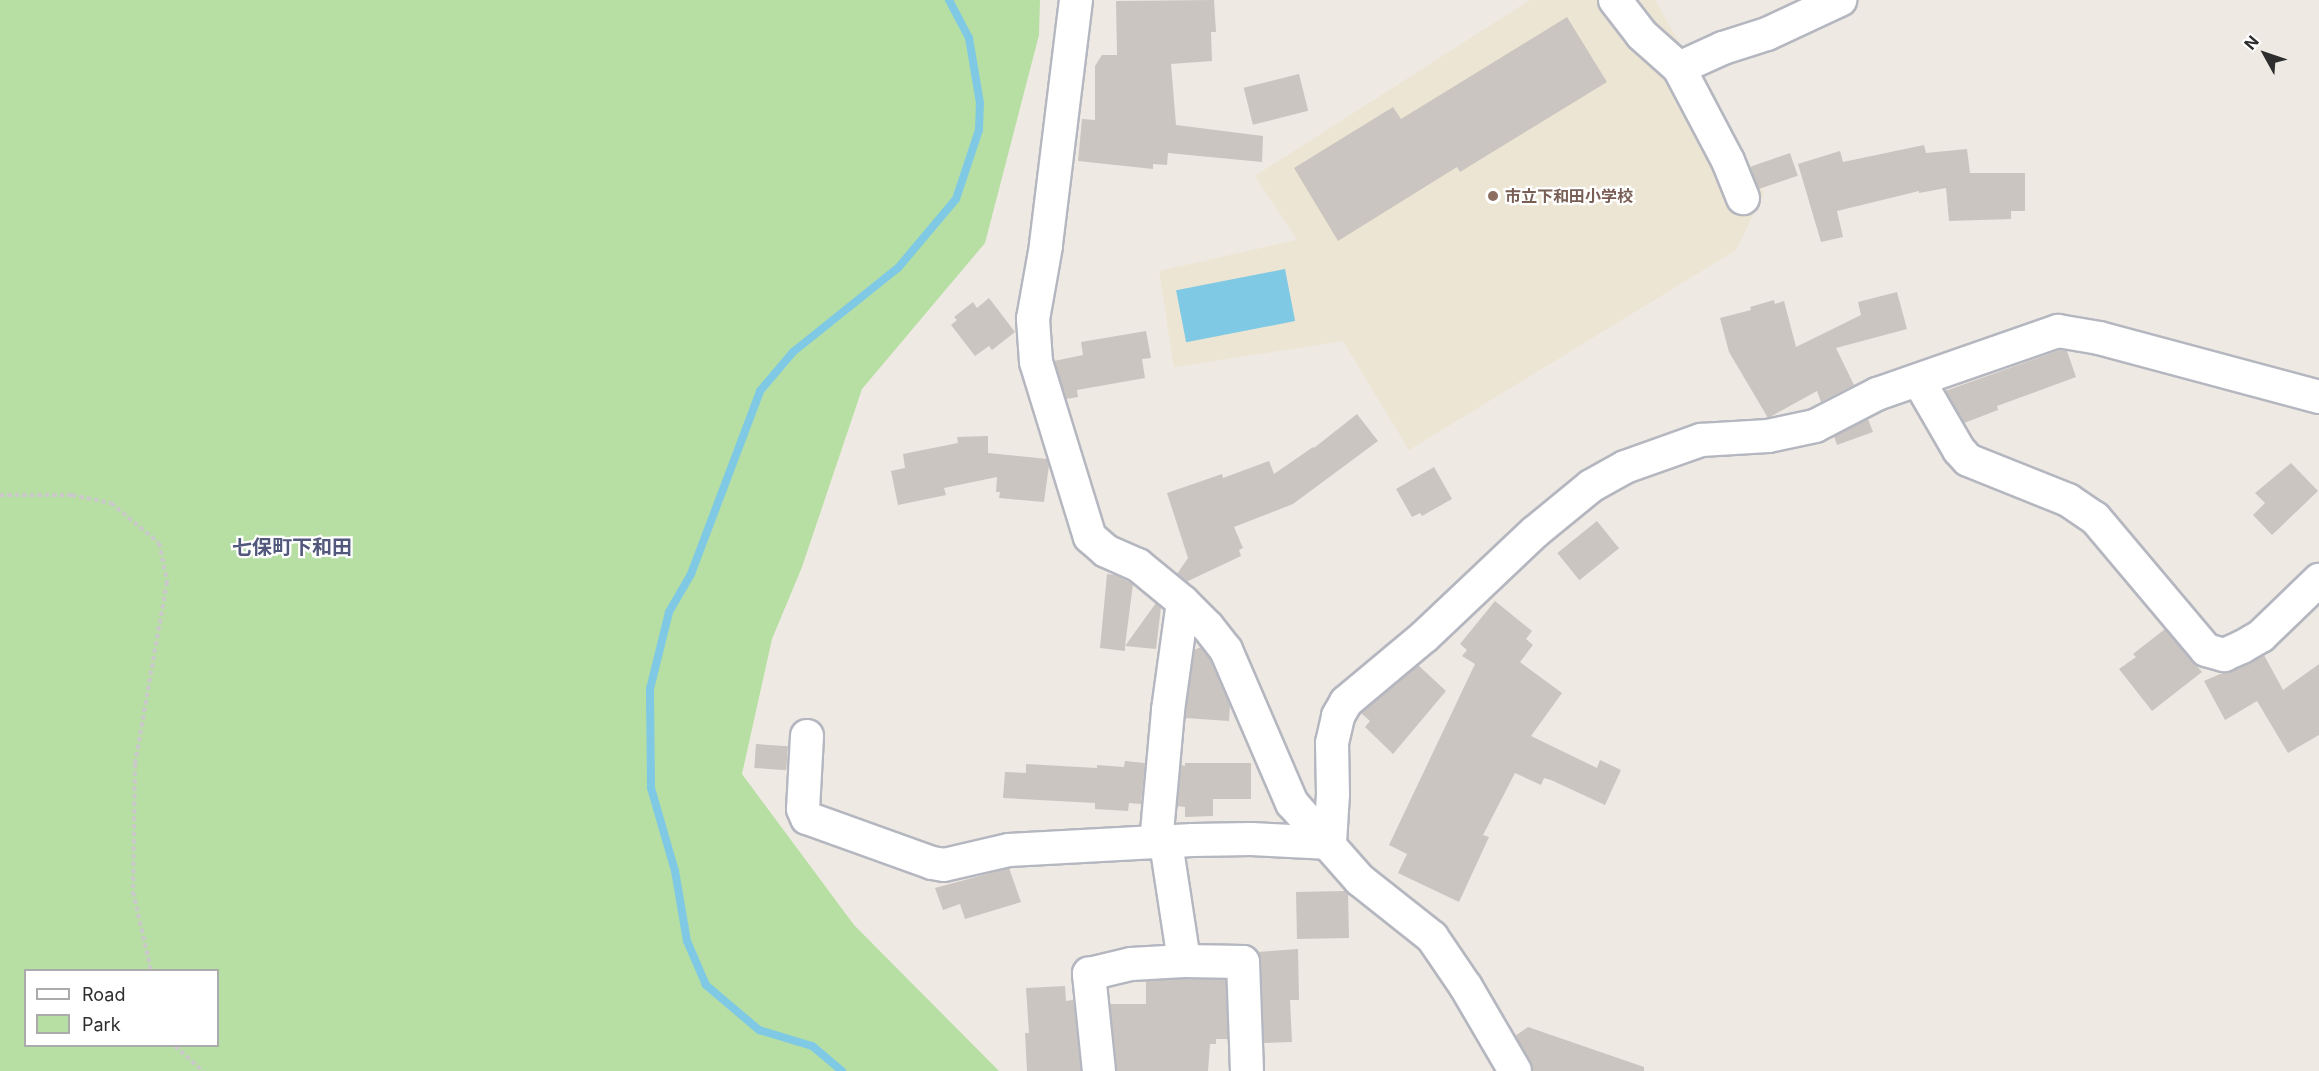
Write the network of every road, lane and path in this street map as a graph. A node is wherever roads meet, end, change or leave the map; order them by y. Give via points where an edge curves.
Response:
1 (1077, 0) edge
2 (1616, 0) edge
3 (1840, 0) edge
4 (1679, 68) junction
5 (1743, 198) dead end
6 (1919, 381) junction
7 (2319, 397) edge
8 (0, 495) edge
9 (2319, 580) edge
10 (1183, 602) junction
11 (807, 736) dead end
12 (1161, 843) junction
13 (1330, 843) junction
14 (1184, 961) junction
15 (151, 969) edge
16 (177, 1047) edge
17 (203, 1071) edge
18 (1099, 1071) edge
19 (1246, 1071) edge
20 (1515, 1071) edge

1 - 10 street via 1033,319 1036,362 1090,537 1106,551 1138,566
2 - 4 street via 1642,35
3 - 4 street
4 - 5 street
6 - 7 street via 2058,332 2099,338
6 - 9 street via 1968,460 2068,500 2095,518 2206,650 2224,655 2261,636
6 - 13 street via 1877,394 1815,426 1768,436 1701,440 1647,457 1583,493 1346,702 1332,742
8 - 15 path via 72,495 111,503 159,543 167,582 135,764 134,892
10 - 12 street via 1168,710
10 - 13 street via 1226,650 1292,803
11 - 12 street via 802,809 807,818 932,863 944,865 1009,850
12 - 13 street via 1251,839
12 - 14 street
13 - 20 street via 1360,880 1432,937
14 - 18 street via 1131,964 1089,974
14 - 19 street via 1243,962
16 - 17 path

